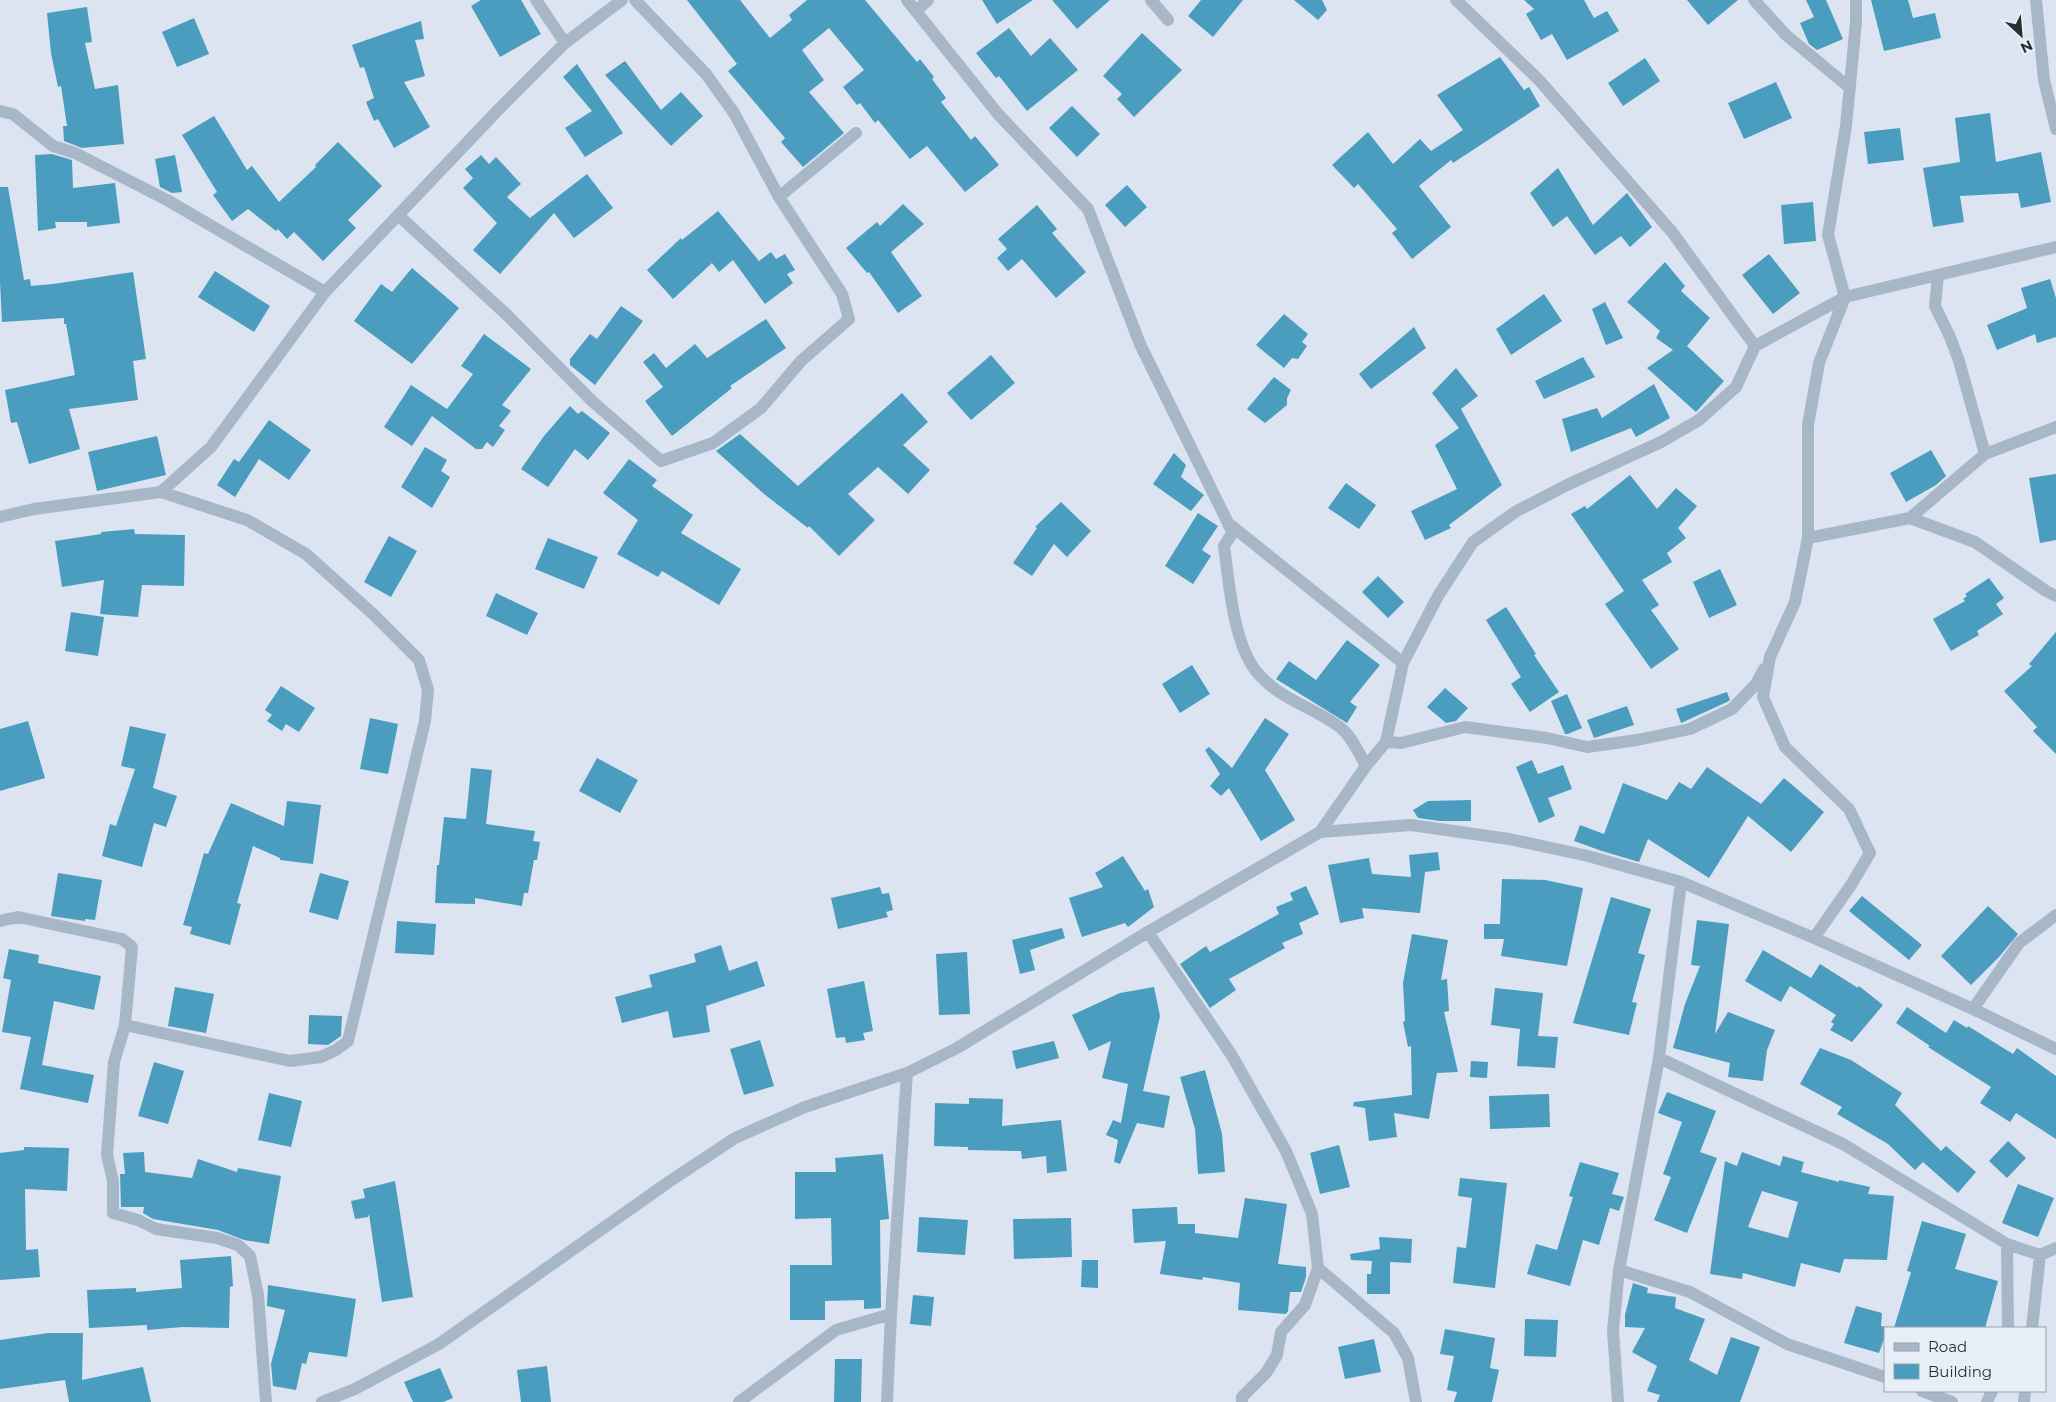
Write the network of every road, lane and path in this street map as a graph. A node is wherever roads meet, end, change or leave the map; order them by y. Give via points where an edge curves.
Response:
1 (536, 0) edge
2 (622, 0) edge
3 (635, 0) edge
4 (907, 0) edge
5 (928, 0) edge
6 (1151, 0) edge
7 (1456, 0) edge
8 (1754, 0) edge
9 (1856, 0) edge
10 (2036, 0) edge
11 (916, 11) junction
12 (1168, 20) dead end
13 (565, 43) junction
14 (1850, 88) junction
15 (0, 112) edge
16 (2056, 129) edge
17 (856, 133) dead end
18 (779, 197) junction
19 (398, 215) junction
20 (2056, 247) edge
21 (1938, 275) junction
22 (325, 292) junction
23 (1845, 298) junction
24 (1756, 346) junction
25 (2056, 427) edge
26 (1985, 454) junction
27 (161, 492) junction
28 (0, 517) edge
29 (1910, 518) junction
30 (1228, 524) junction
31 (1808, 538) junction
32 (2056, 596) edge
33 (1770, 657) junction
34 (1403, 663) junction
35 (1386, 742) junction
36 (1366, 766) junction
37 (1320, 832) junction
38 (1681, 882) junction
39 (2056, 915) edge
40 (0, 921) edge
41 (1148, 932) junction
42 (1814, 938) junction
43 (1973, 1009) junction
44 (125, 1025) junction
45 (2056, 1049) edge
46 (1659, 1058) junction
47 (907, 1073) junction
48 (2007, 1244) junction
49 (2056, 1248) edge
50 (2040, 1255) junction
51 (1318, 1268) junction
52 (1619, 1270) junction
53 (891, 1314) junction
54 (2008, 1327) edge
55 (2032, 1327) edge
56 (1884, 1377) edge
57 (1925, 1392) edge
58 (266, 1402) edge
59 (322, 1402) edge
60 (739, 1402) edge
61 (887, 1402) edge
62 (1242, 1402) edge
63 (1416, 1402) edge
64 (1618, 1402) edge
65 (1952, 1402) edge

1 - 13 street
2 - 13 street
3 - 18 street via 706,74 734,113
4 - 11 street
5 - 11 street
6 - 12 street
7 - 24 street via 1539,80 1672,232
8 - 14 street via 1786,35
9 - 14 street
10 - 16 street via 2044,80
11 - 30 street via 998,114 1088,209 1140,344
13 - 19 street
14 - 23 street via 1828,235
15 - 22 street via 13,114 53,146 75,153 167,200
17 - 18 street
18 - 19 street via 842,294 849,319 801,361 761,408 713,443 661,461 592,401 507,315
19 - 22 street
20 - 21 street
21 - 23 street
21 - 26 street via 1935,306 1959,361
22 - 27 street via 211,447
23 - 24 street
23 - 31 street via 1819,363 1808,425
24 - 34 street via 1736,387 1699,420 1661,442 1515,512 1473,542 1438,596
25 - 26 street
26 - 29 street
27 - 28 street via 34,509
27 - 44 street via 247,520 306,554 419,660 428,690 425,721 348,1041 322,1056 290,1061
29 - 31 street
29 - 32 street via 1975,542
30 - 34 street
30 - 36 street via 1233,532 1224,546 1239,637 1255,670 1270,686 1342,729
31 - 33 street via 1795,602
33 - 35 street via 1756,684 1732,709 1690,729 1587,747 1466,727 1401,743
33 - 42 street via 1763,697 1785,748 1849,809 1870,853
34 - 35 street
35 - 36 street
36 - 37 street
37 - 38 street via 1411,825 1509,839 1588,856
37 - 41 street
38 - 42 street
38 - 46 street
39 - 43 street via 2019,943
40 - 44 street via 18,917 122,939 132,947
41 - 47 street via 958,1048
41 - 51 street via 1232,1054 1286,1151 1312,1214
42 - 43 street
43 - 45 street
44 - 58 street via 114,1062 107,1155 113,1212 156,1228 217,1238 238,1245 250,1256 258,1295
46 - 48 street via 1843,1144
46 - 52 street
47 - 53 street
47 - 59 street via 805,1107 735,1138 438,1344 355,1389
48 - 50 street
48 - 54 street
49 - 50 street
50 - 55 street
51 - 62 street via 1305,1305 1281,1332 1278,1355 1266,1373 1242,1397
51 - 63 street via 1394,1333 1408,1358
52 - 56 street via 1690,1292 1787,1344
52 - 64 street via 1613,1330
53 - 60 street via 836,1330
53 - 61 street
57 - 65 street

